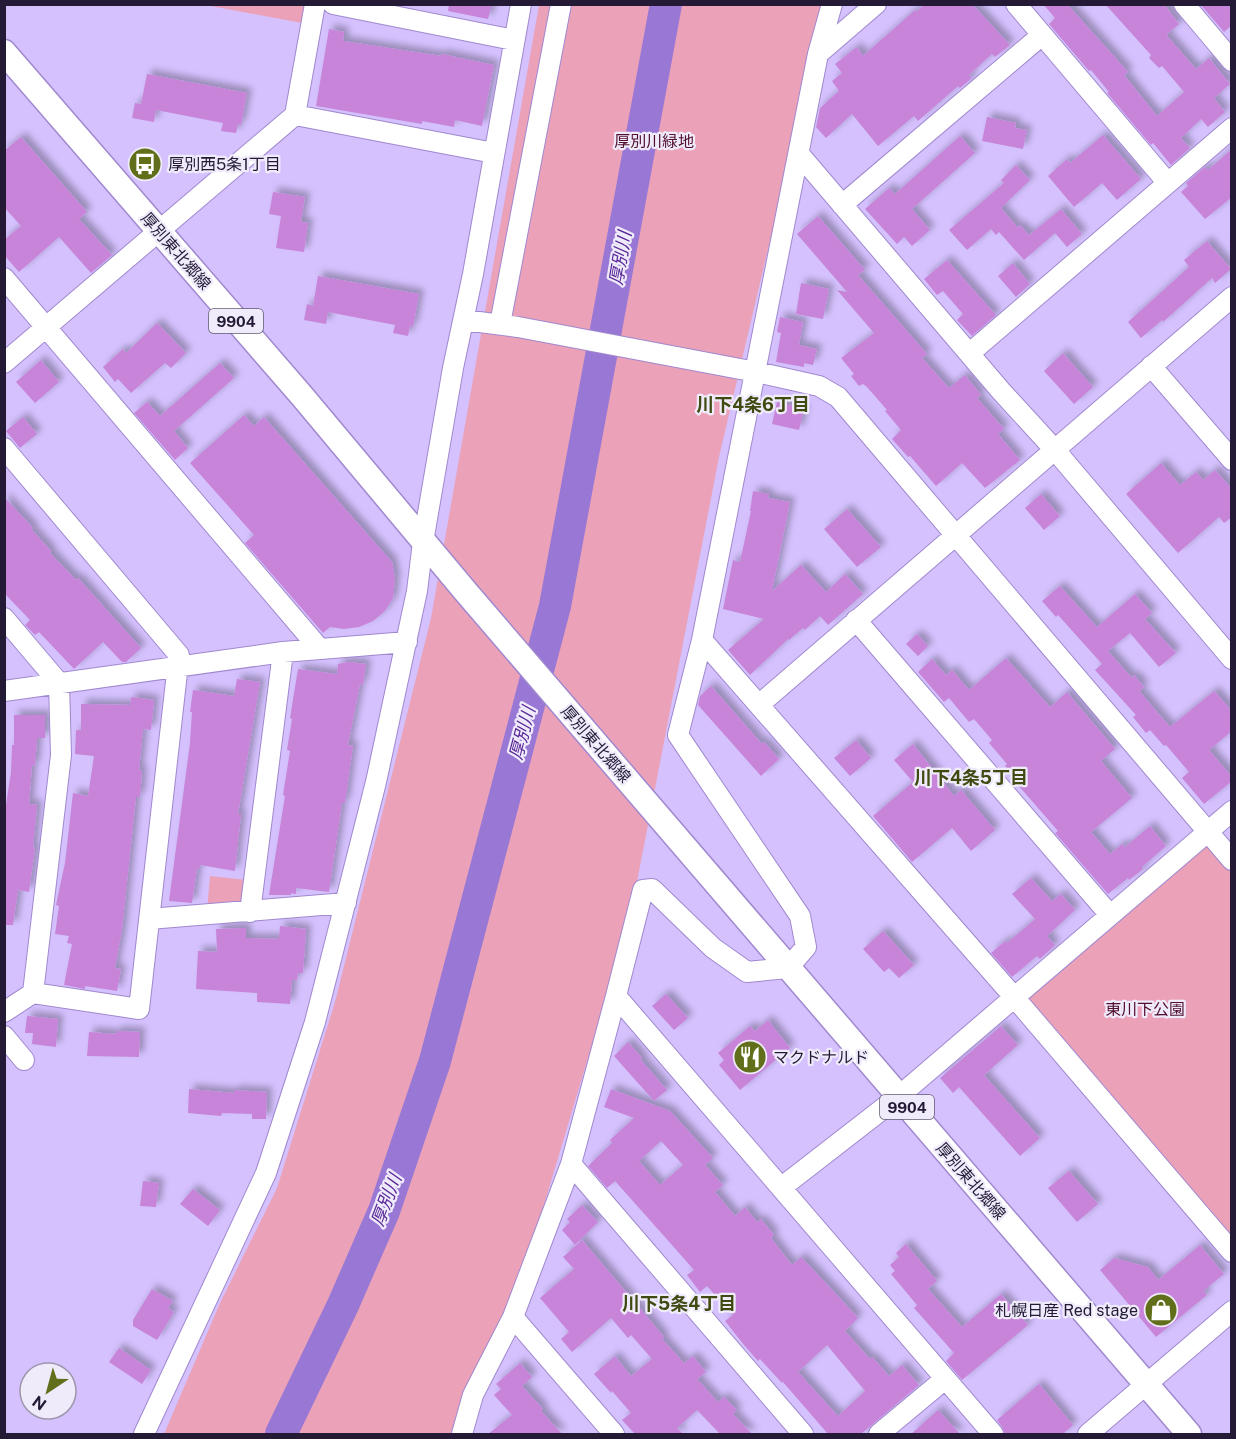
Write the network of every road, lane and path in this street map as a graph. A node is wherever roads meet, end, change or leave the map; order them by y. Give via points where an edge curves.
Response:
1 (315, 4) edge
2 (333, 4) edge
3 (521, 4) edge
4 (561, 4) edge
5 (832, 4) edge
6 (876, 4) edge
7 (1016, 4) edge
8 (1184, 4) edge
9 (1042, 35) junction
10 (514, 40) junction
11 (4, 52) edge
12 (818, 54) junction
13 (1232, 61) edge
14 (295, 115) junction
15 (1232, 128) edge
16 (494, 153) junction
17 (799, 154) junction
18 (1167, 182) junction
19 (842, 205) junction
20 (159, 232) junction
21 (4, 278) edge
22 (1232, 297) edge
23 (464, 320) junction
24 (509, 326) junction
25 (47, 327) junction
26 (970, 353) junction
27 (4, 363) edge
28 (1151, 366) junction
29 (756, 372) junction
30 (4, 448) edge
31 (1055, 450) junction
32 (1232, 460) edge
33 (956, 534) junction
34 (423, 542) junction
35 (4, 618) edge
36 (856, 620) junction
37 (702, 640) junction
38 (407, 642) junction
39 (319, 648) junction
40 (283, 652) junction
41 (1232, 659) edge
42 (178, 667) junction
43 (59, 683) junction
44 (4, 691) edge
45 (760, 704) junction
46 (1232, 811) edge
47 (1207, 832) junction
48 (1232, 860) edge
49 (346, 903) junction
50 (250, 912) junction
51 (1110, 915) junction
52 (149, 919) junction
53 (788, 968) junction
54 (33, 993) junction
55 (616, 996) junction
56 (1014, 997) junction
57 (4, 1012) edge
58 (4, 1036) edge
59 (24, 1060) dead end
60 (898, 1097) junction
61 (571, 1164) junction
62 (782, 1187) junction
63 (1232, 1252) edge
64 (1232, 1311) edge
65 (513, 1317) junction
66 (945, 1379) junction
67 (1146, 1384) junction
68 (144, 1434) edge
69 (462, 1434) edge
70 (614, 1434) edge
71 (803, 1434) edge
72 (879, 1434) edge
73 (993, 1434) edge
74 (1088, 1434) edge
75 (1189, 1434) edge

1 - 14 street
2 - 10 street
3 - 10 street
4 - 24 street
5 - 12 street
6 - 12 street
7 - 9 street
8 - 13 street
9 - 18 street
9 - 19 street
10 - 16 street
11 - 20 main road, 厚別東北郷線 / 9904
12 - 17 street
14 - 16 street
14 - 20 street
15 - 18 street
16 - 23 street
17 - 19 street
17 - 29 street
18 - 26 street
19 - 26 street
20 - 25 street
20 - 34 main road, 厚別東北郷線 / 9904
21 - 25 street
22 - 28 street
23 - 24 street
23 - 34 street
24 - 29 street
25 - 27 street
25 - 39 street
26 - 31 street
28 - 31 street
28 - 32 street
29 - 33 street via 819,386 838,397
29 - 37 street
30 - 42 street via 179,655
31 - 33 street
31 - 41 street
33 - 36 street
33 - 47 street
34 - 38 street
34 - 53 main road, 厚別東北郷線 / 9904
35 - 43 street
36 - 45 street
36 - 51 street
37 - 45 street
37 - 53 street via 678,735 800,916 806,947
38 - 39 street
38 - 49 street
39 - 40 street
40 - 42 street
40 - 50 street
42 - 43 street
42 - 52 street
43 - 44 street
43 - 54 street via 60,755
45 - 56 street
46 - 47 street
47 - 48 street
47 - 51 street
49 - 50 street
49 - 68 street via 315,1022 266,1173
50 - 52 street
51 - 56 street
52 - 54 street via 139,1008
53 - 55 street via 747,972 712,948 652,889 643,890
53 - 60 main road, 厚別東北郷線 / 9904
54 - 57 street
55 - 61 street
55 - 62 street
56 - 60 street
56 - 63 street
58 - 59 street
60 - 62 street
60 - 67 main road, 厚別東北郷線 / 9904
61 - 65 street
61 - 71 street
62 - 66 street
64 - 67 street
65 - 69 street via 473,1395
65 - 70 street
66 - 72 street
66 - 73 street
67 - 74 street
67 - 75 main road, 厚別東北郷線 / 9904

